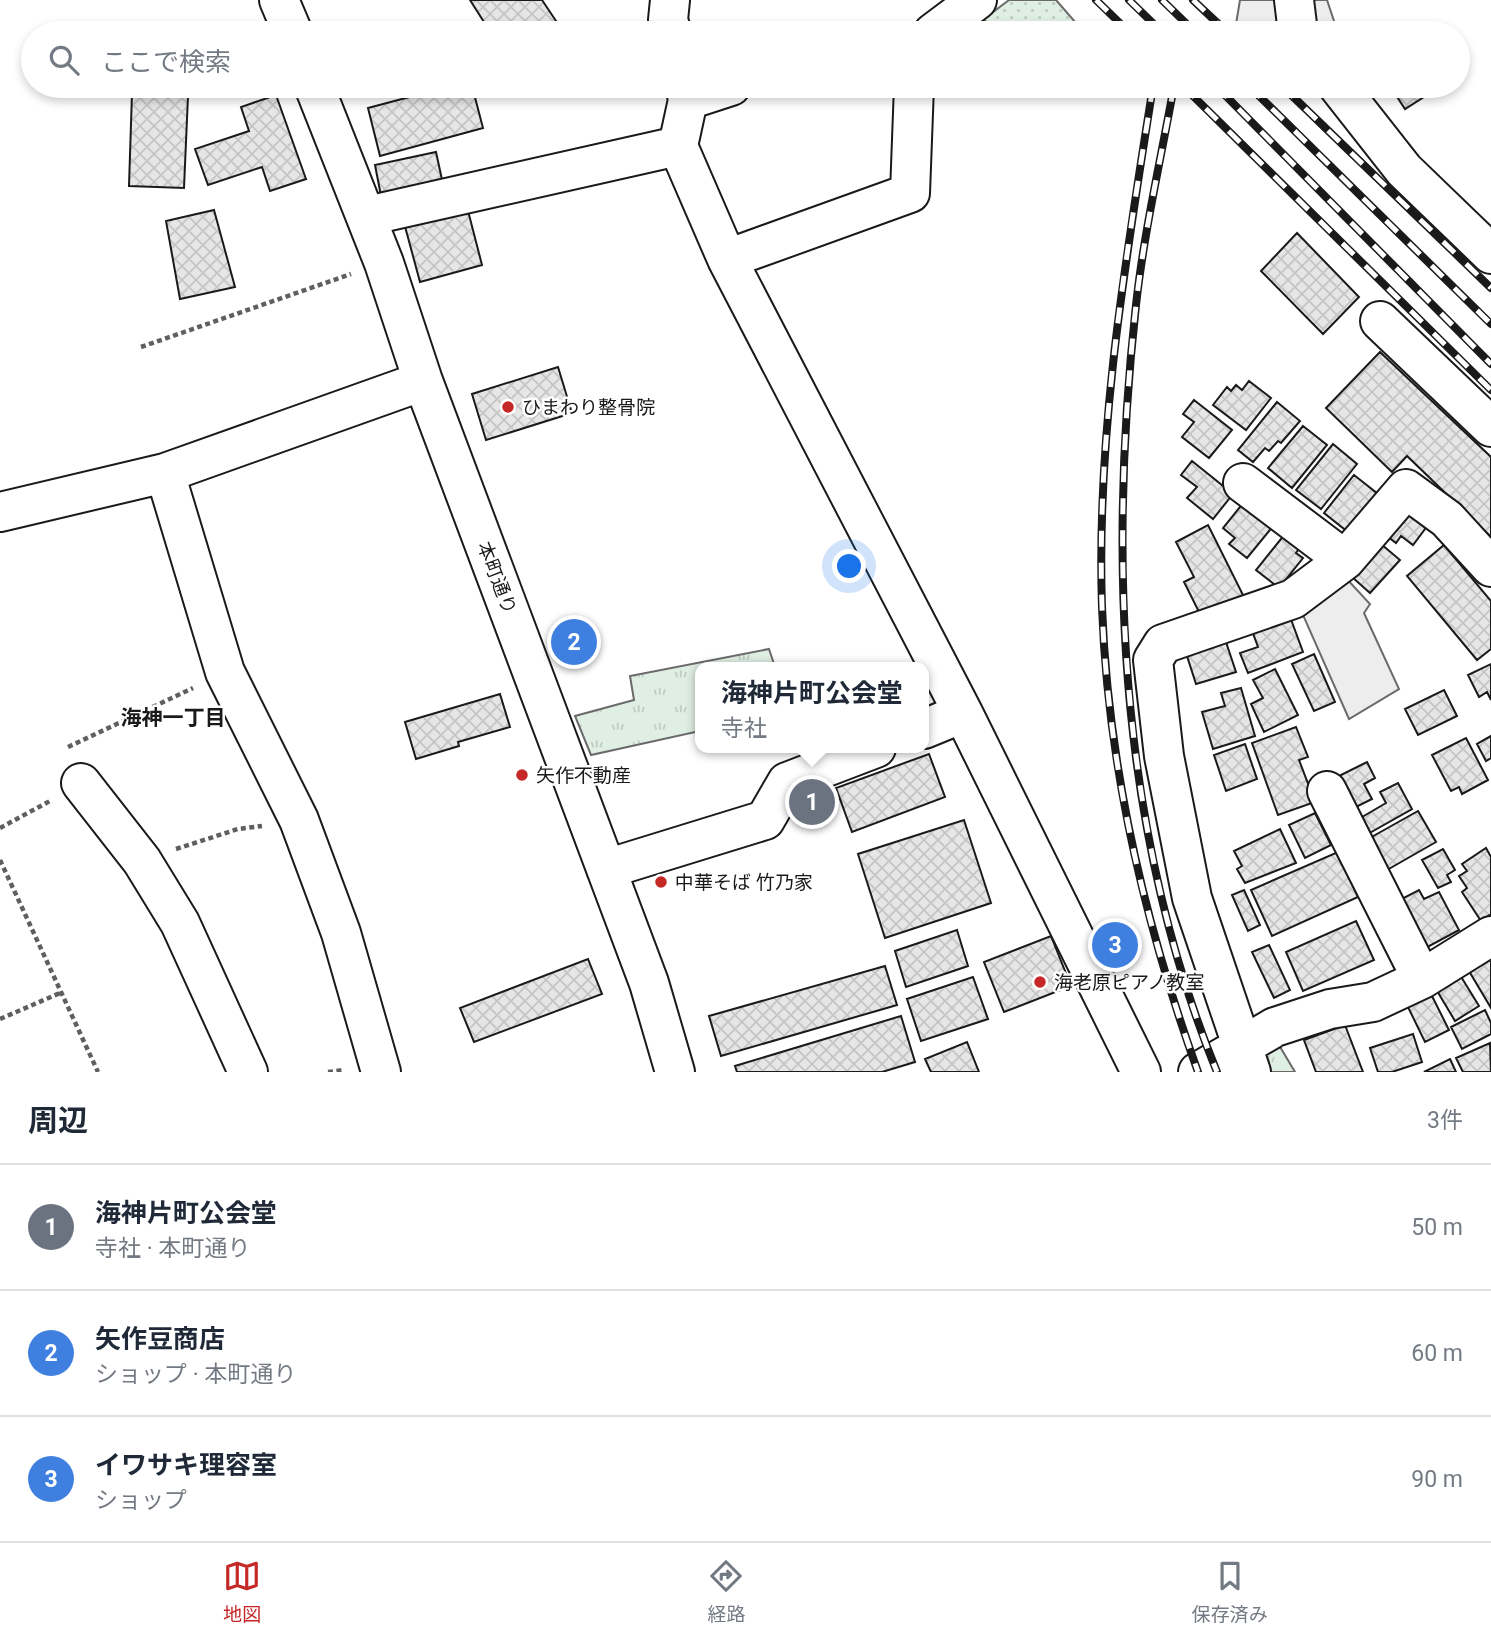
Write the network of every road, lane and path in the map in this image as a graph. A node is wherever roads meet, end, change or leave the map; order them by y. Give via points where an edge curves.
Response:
1 (279, 0) edge
2 (670, 0) edge
3 (977, 0) edge
4 (1294, 0) edge
5 (288, 21) edge
6 (668, 21) edge
7 (949, 21) edge
8 (1297, 21) edge
9 (319, 98) edge
10 (685, 98) edge
11 (913, 98) edge
12 (1348, 98) edge
13 (678, 146) junction
14 (367, 216) junction
15 (1491, 254) edge
16 (727, 260) junction
17 (384, 263) junction
18 (1380, 321) dead end
19 (141, 346) dead end
20 (424, 381) junction
21 (1491, 427) edge
22 (165, 473) junction
23 (1243, 482) dead end
24 (0, 512) edge
25 (1345, 560) junction
26 (1491, 567) edge
27 (225, 672) junction
28 (963, 713) junction
29 (929, 727) edge
30 (863, 753) edge
31 (81, 783) junction
32 (1327, 791) dead end
33 (299, 820) junction
34 (0, 828) edge
35 (0, 860) edge
36 (142, 861) junction
37 (606, 869) junction
38 (1491, 936) edge
39 (1422, 979) junction
40 (61, 993) junction
41 (0, 1020) edge
42 (1246, 1058) edge
43 (98, 1072) edge
44 (248, 1072) edge
45 (380, 1072) edge
46 (675, 1072) edge
47 (1141, 1072) edge
48 (1198, 1072) edge

1 - 5 street
2 - 6 street
3 - 7 street
4 - 8 street
9 - 14 street, 本町通り
10 - 13 street
11 - 16 street via 909,193
12 - 15 street via 1404,170
13 - 14 street
13 - 16 street
14 - 17 street, 本町通り
16 - 28 street
17 - 19 path
17 - 20 street, 本町通り
18 - 21 street
20 - 22 street
20 - 37 street, 本町通り
22 - 24 street
22 - 27 street
23 - 25 street
25 - 26 street via 1406,489 1447,519
25 - 42 street via 1293,599 1163,644 1153,660 1164,756 1192,898
27 - 31 path via 61,750
27 - 33 street
28 - 29 street
28 - 47 street
30 - 37 street via 787,782 765,820
31 - 34 path
31 - 36 street
32 - 39 street
33 - 36 path via 238,830
33 - 45 street via 341,933
35 - 40 path
36 - 44 street via 180,923
37 - 46 street, 本町通り via 649,983
38 - 39 street
39 - 42 street via 1373,1002 1329,1009 1275,1027
40 - 41 path
40 - 43 path
42 - 48 street

